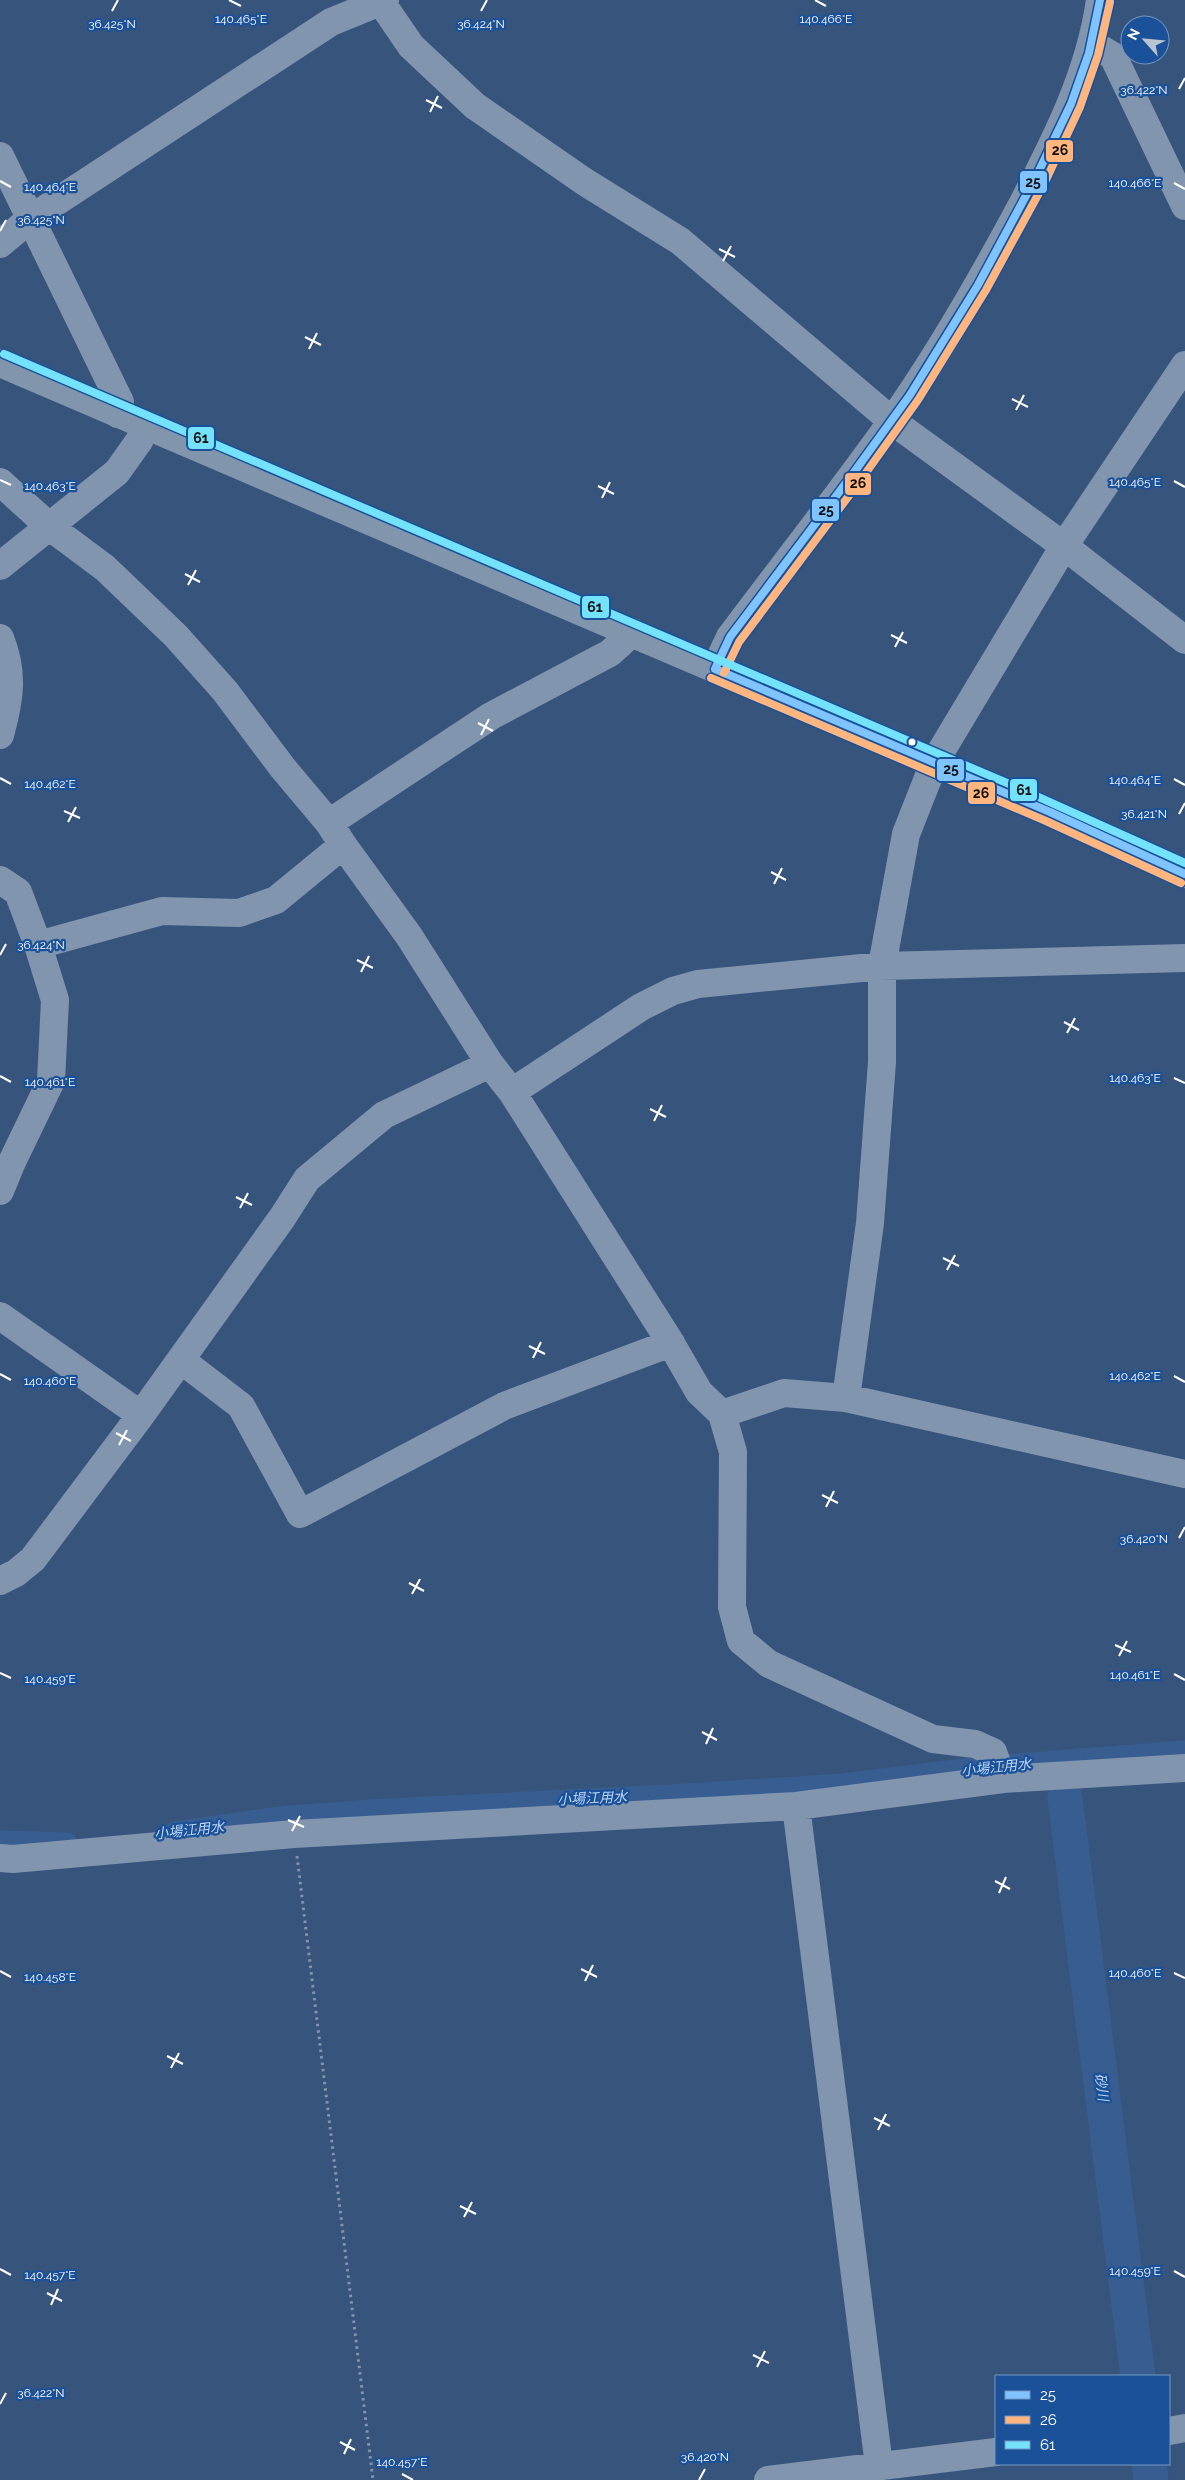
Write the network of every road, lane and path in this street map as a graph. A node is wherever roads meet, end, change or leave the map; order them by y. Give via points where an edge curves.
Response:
1 (1100, 0) edge
2 (383, 1) edge
3 (1091, 43) junction
4 (0, 156) edge
5 (1185, 206) edge
6 (30, 219) junction
7 (0, 244) edge
8 (0, 364) edge
9 (1185, 365) edge
10 (118, 414) junction
11 (892, 421) junction
12 (146, 427) junction
13 (0, 482) edge
14 (50, 527) junction
15 (1064, 546) junction
16 (0, 566) edge
17 (633, 632) junction
18 (0, 638) edge
19 (1185, 640) edge
20 (715, 669) junction
21 (0, 735) edge
22 (934, 763) junction
23 (329, 823) junction
24 (343, 846) junction
25 (1185, 874) edge
26 (0, 880) edge
27 (38, 945) junction
28 (1185, 958) edge
29 (882, 966) junction
30 (490, 1064) junction
31 (512, 1092) junction
32 (5, 1162) edge
33 (0, 1191) edge
34 (0, 1316) edge
35 (671, 1343) junction
36 (181, 1360) junction
37 (846, 1398) junction
38 (722, 1414) junction
39 (141, 1415) junction
40 (1185, 1474) edge
41 (0, 1581) edge
42 (999, 1767) junction
43 (1185, 1768) edge
44 (796, 1806) junction
45 (294, 1834) junction
46 (0, 1858) edge
47 (1185, 2428) edge
48 (1170, 2431) edge
49 (995, 2452) edge
50 (879, 2466) junction
51 (374, 2480) edge
52 (768, 2480) edge

1 - 3 street
2 - 6 street via 331,22
2 - 11 street via 411,46 475,106 585,182 680,241
3 - 5 street via 1113,56
3 - 11 street via 1071,102 1044,162 962,313
4 - 6 street
6 - 7 street
6 - 10 street via 120,402
8 - 10 highway
9 - 15 street
10 - 12 highway
11 - 15 street
11 - 20 street via 730,637
12 - 14 street via 117,472
12 - 17 highway
13 - 14 street
14 - 16 street
14 - 23 street via 106,568 176,636 225,691
15 - 19 street
15 - 22 street
17 - 20 highway
17 - 23 street via 610,653 491,716
18 - 21 street via 9,659 9,684
20 - 22 highway
22 - 25 highway
22 - 29 street via 906,834
23 - 24 street
24 - 27 street via 276,900 239,914 162,910
24 - 30 street via 409,936
26 - 27 street via 18,892
27 - 32 street via 55,1000 51,1081
28 - 29 street
29 - 31 street via 698,984 673,991 641,1007
29 - 37 street via 882,1062 870,1223
30 - 31 street
30 - 36 street via 384,1115 307,1180
31 - 35 street
32 - 33 street
34 - 39 street
35 - 36 street via 504,1406 300,1514 241,1406
35 - 38 street via 699,1392
36 - 39 street
37 - 38 street via 784,1393
37 - 40 street
38 - 42 street via 733,1452 732,1607 741,1641 769,1664 933,1739 975,1744
39 - 41 street via 33,1559
42 - 43 street
42 - 44 street
44 - 45 street
44 - 50 street
45 - 46 street via 13,1860
45 - 51 path
47 - 48 street
49 - 50 street
50 - 52 street

